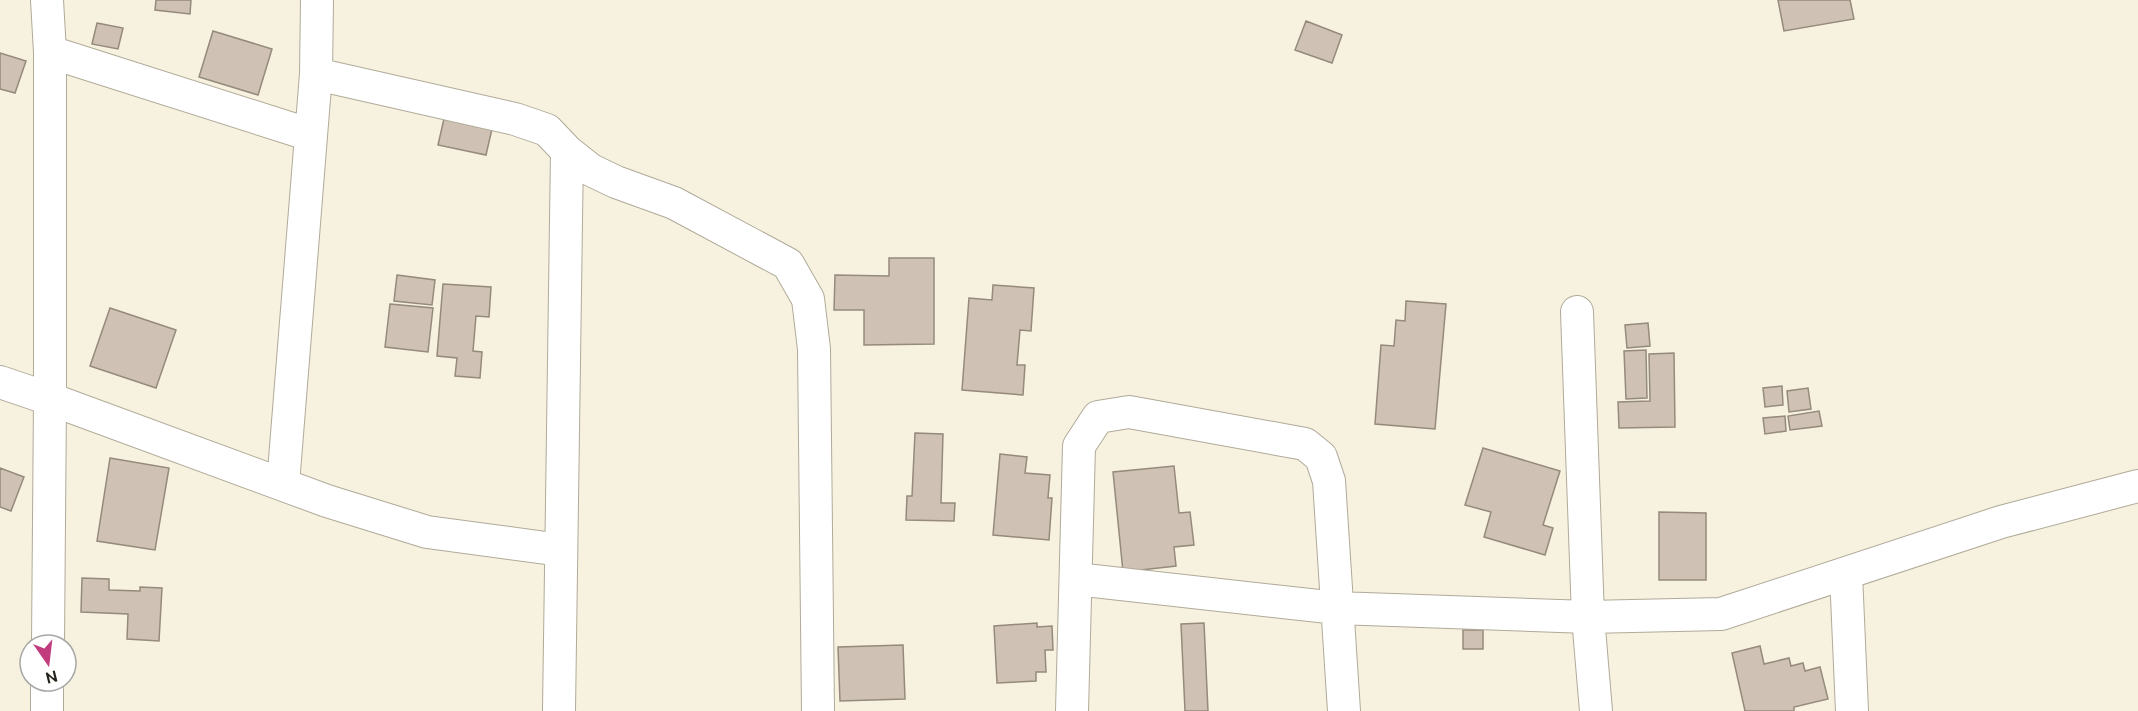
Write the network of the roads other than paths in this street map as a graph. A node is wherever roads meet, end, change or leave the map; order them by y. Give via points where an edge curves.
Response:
1 (46, 0) edge
2 (316, 0) edge
3 (50, 52) junction
4 (316, 74) junction
5 (311, 135) junction
6 (567, 151) junction
7 (1577, 312) dead end
8 (0, 382) edge
9 (50, 399) junction
10 (283, 484) junction
11 (2138, 486) edge
12 (561, 550) junction
13 (1846, 574) junction
14 (1076, 579) junction
15 (1337, 608) junction
16 (1588, 616) junction
17 (48, 633) edge
18 (47, 693) edge
19 (47, 711) edge
20 (559, 711) edge
21 (818, 711) edge
22 (1072, 711) edge
23 (1344, 711) edge
24 (1596, 711) edge
25 (1852, 711) edge

1 - 3 street
2 - 4 street
3 - 5 street
3 - 9 street
4 - 5 street
4 - 6 street via 515,119 547,130
5 - 10 street
6 - 12 street
6 - 21 street via 591,170 674,203 788,264 808,299 814,349
7 - 16 street
8 - 9 street
9 - 10 street
9 - 17 street
10 - 12 street via 427,532
11 - 13 street via 2001,522
12 - 20 street
13 - 16 street via 1721,614
13 - 25 street
14 - 15 street
14 - 15 street via 1079,446 1098,417 1129,412 1305,444 1321,457 1329,481
14 - 22 street
15 - 16 street
15 - 23 street
16 - 24 street
18 - 19 street

